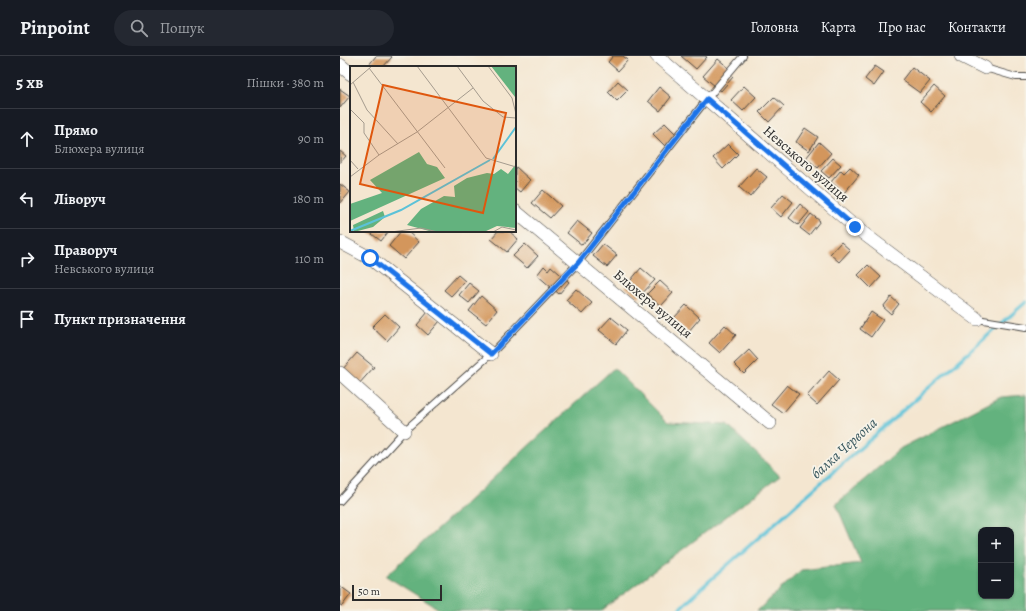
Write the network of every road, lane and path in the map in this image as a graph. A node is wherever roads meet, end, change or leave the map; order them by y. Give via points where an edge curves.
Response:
1 (657, 56) edge
2 (744, 56) edge
3 (961, 56) edge
4 (340, 65) edge
5 (985, 68) joint
6 (350, 73) edge
7 (1026, 77) edge
8 (707, 99) junction
9 (516, 212) edge
10 (340, 242) edge
11 (578, 263) junction
12 (977, 320) joint
13 (1026, 327) edge
14 (491, 354) junction
15 (340, 373) edge
16 (770, 423) dead end
17 (404, 431) junction
18 (340, 501) edge

1 - 8 street, Невського вулиця
2 - 8 lane
3 - 5 street
4 - 6 street
5 - 7 lane via 1016,77
8 - 11 lane
8 - 12 street, Невського вулиця via 855,227
9 - 11 street, Блюхера вулиця
10 - 14 street via 370,258
11 - 14 lane
11 - 16 street, Блюхера вулиця
12 - 13 lane
14 - 17 lane
15 - 17 street
17 - 18 lane

